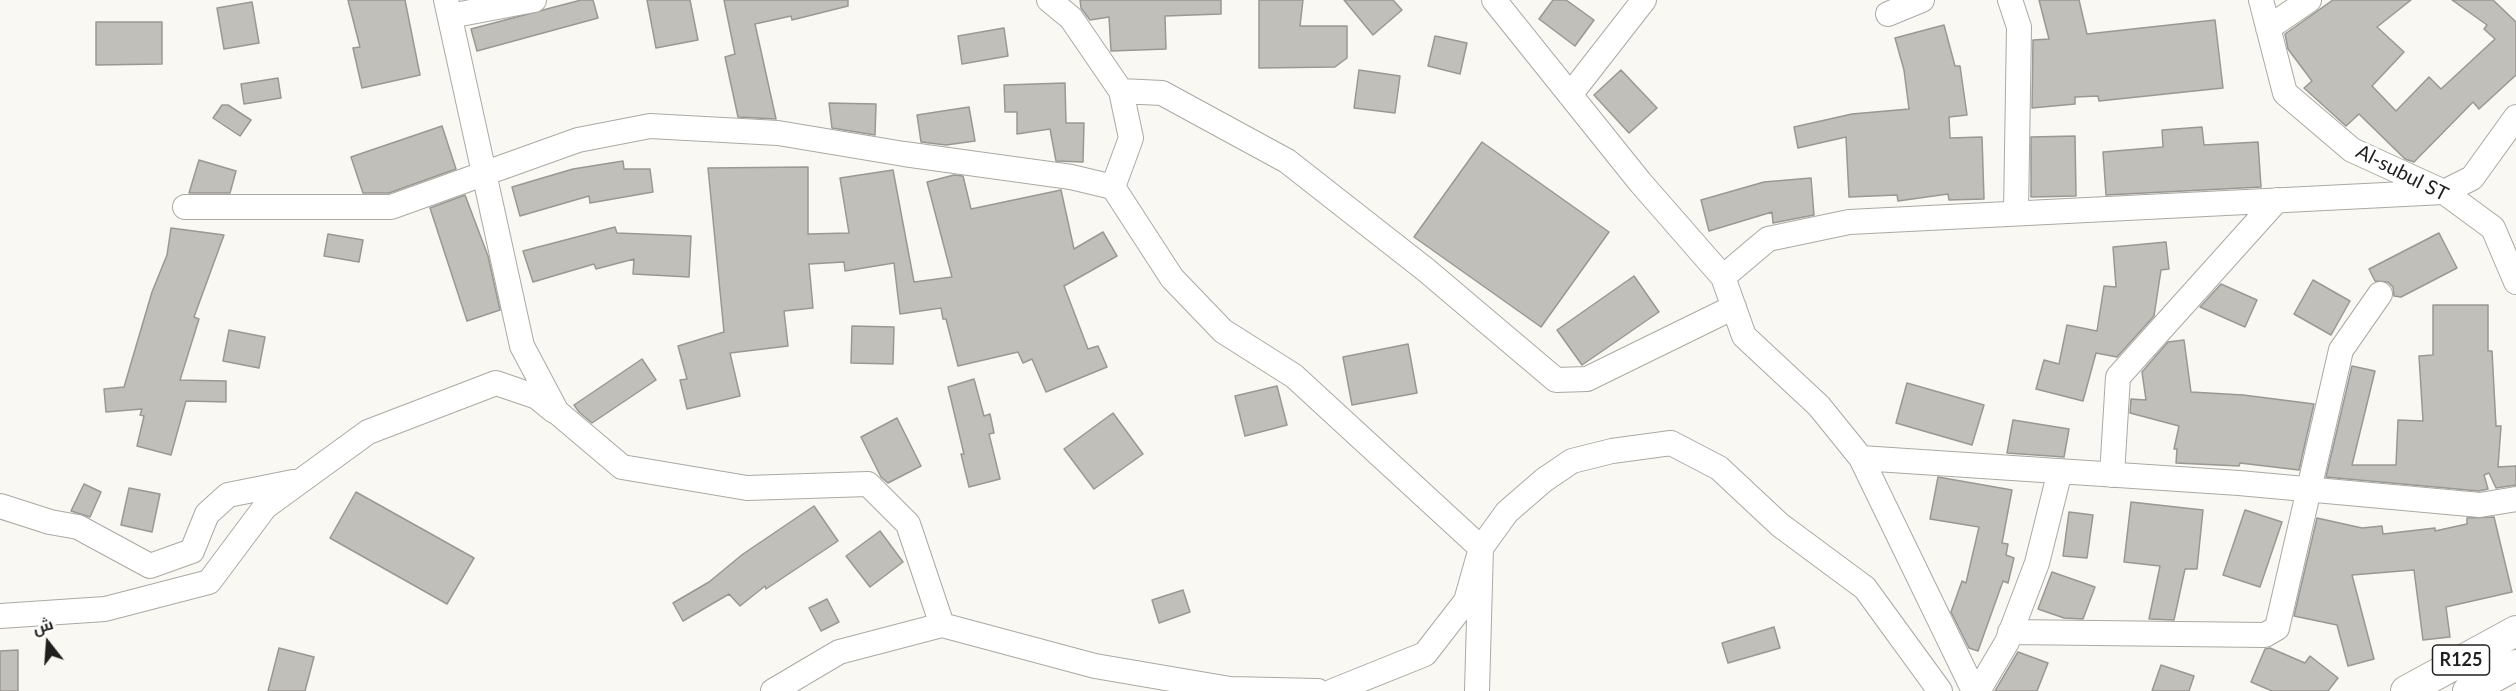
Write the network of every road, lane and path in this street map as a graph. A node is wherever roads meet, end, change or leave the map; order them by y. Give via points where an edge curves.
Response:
1 (534, 0) edge
2 (1049, 0) edge
3 (1494, 0) edge
4 (1644, 0) edge
5 (1922, 0) edge
6 (2010, 0) edge
7 (2261, 0) edge
8 (2309, 0) edge
9 (448, 8) edge
10 (1888, 14) dead end
11 (2268, 28) junction
12 (1121, 92) junction
13 (1570, 95) junction
14 (2516, 117) edge
15 (484, 175) junction
16 (1113, 187) junction
17 (2444, 192) junction
18 (2277, 200) junction
19 (185, 207) dead end
20 (2016, 213) junction
21 (1724, 277) junction
22 (2516, 282) edge
23 (2380, 294) dead end
24 (1734, 307) junction
25 (1861, 458) junction
26 (622, 466) junction
27 (2060, 471) junction
28 (2112, 475) junction
29 (302, 480) junction
30 (2310, 490) junction
31 (2516, 499) edge
32 (0, 506) edge
33 (1481, 548) junction
34 (0, 616) edge
35 (942, 625) junction
36 (2516, 631) edge
37 (2010, 632) junction
38 (2516, 665) edge
39 (773, 691) edge
40 (1318, 691) edge
41 (1333, 691) edge
42 (1477, 691) edge
43 (1940, 691) edge
44 (1976, 691) edge
45 (2406, 691) edge
46 (2468, 691) edge

1 - 9 street
2 - 12 street via 1071,18
3 - 13 street
4 - 13 street
5 - 10 street
6 - 20 street via 2019,27
7 - 11 street, Al-subul ST
8 - 11 street
9 - 15 street
11 - 17 street, Al-subul ST via 2285,93 2352,150
12 - 16 street via 1131,138
12 - 24 street via 1162,93 1287,161 1426,270 1556,380 1587,379
13 - 21 street
14 - 17 street via 2472,178
15 - 16 street via 578,140 650,126 778,133 1071,177
15 - 19 street via 391,207
15 - 26 street via 522,346 558,412
16 - 33 street via 1172,278 1223,331 1294,376
17 - 18 street
17 - 22 street, Al-subul ST via 2493,228
18 - 20 street
18 - 28 street via 2118,377
20 - 21 street via 1849,222 1768,239
21 - 24 street
23 - 30 street via 2341,350
24 - 25 street via 1744,336 1819,406
25 - 27 street
25 - 44 street
26 - 29 street via 537,397 496,383 368,432
26 - 35 street via 747,488 868,484 908,524
27 - 28 street
27 - 37 street via 2037,563
28 - 30 street
29 - 32 street via 228,495 207,514 192,551 150,566 78,527
29 - 34 street via 265,507 209,582 105,609
30 - 31 street via 2480,505
30 - 37 street via 2277,628 2272,633
33 - 41 street via 1466,601 1425,654
33 - 42 street
33 - 43 street via 1507,512 1572,461 1671,443 1719,468 1780,525 1865,588
35 - 39 street via 839,652
35 - 40 street via 1095,666 1230,689
36 - 45 main road, R125
37 - 44 street
38 - 46 main road, R125

